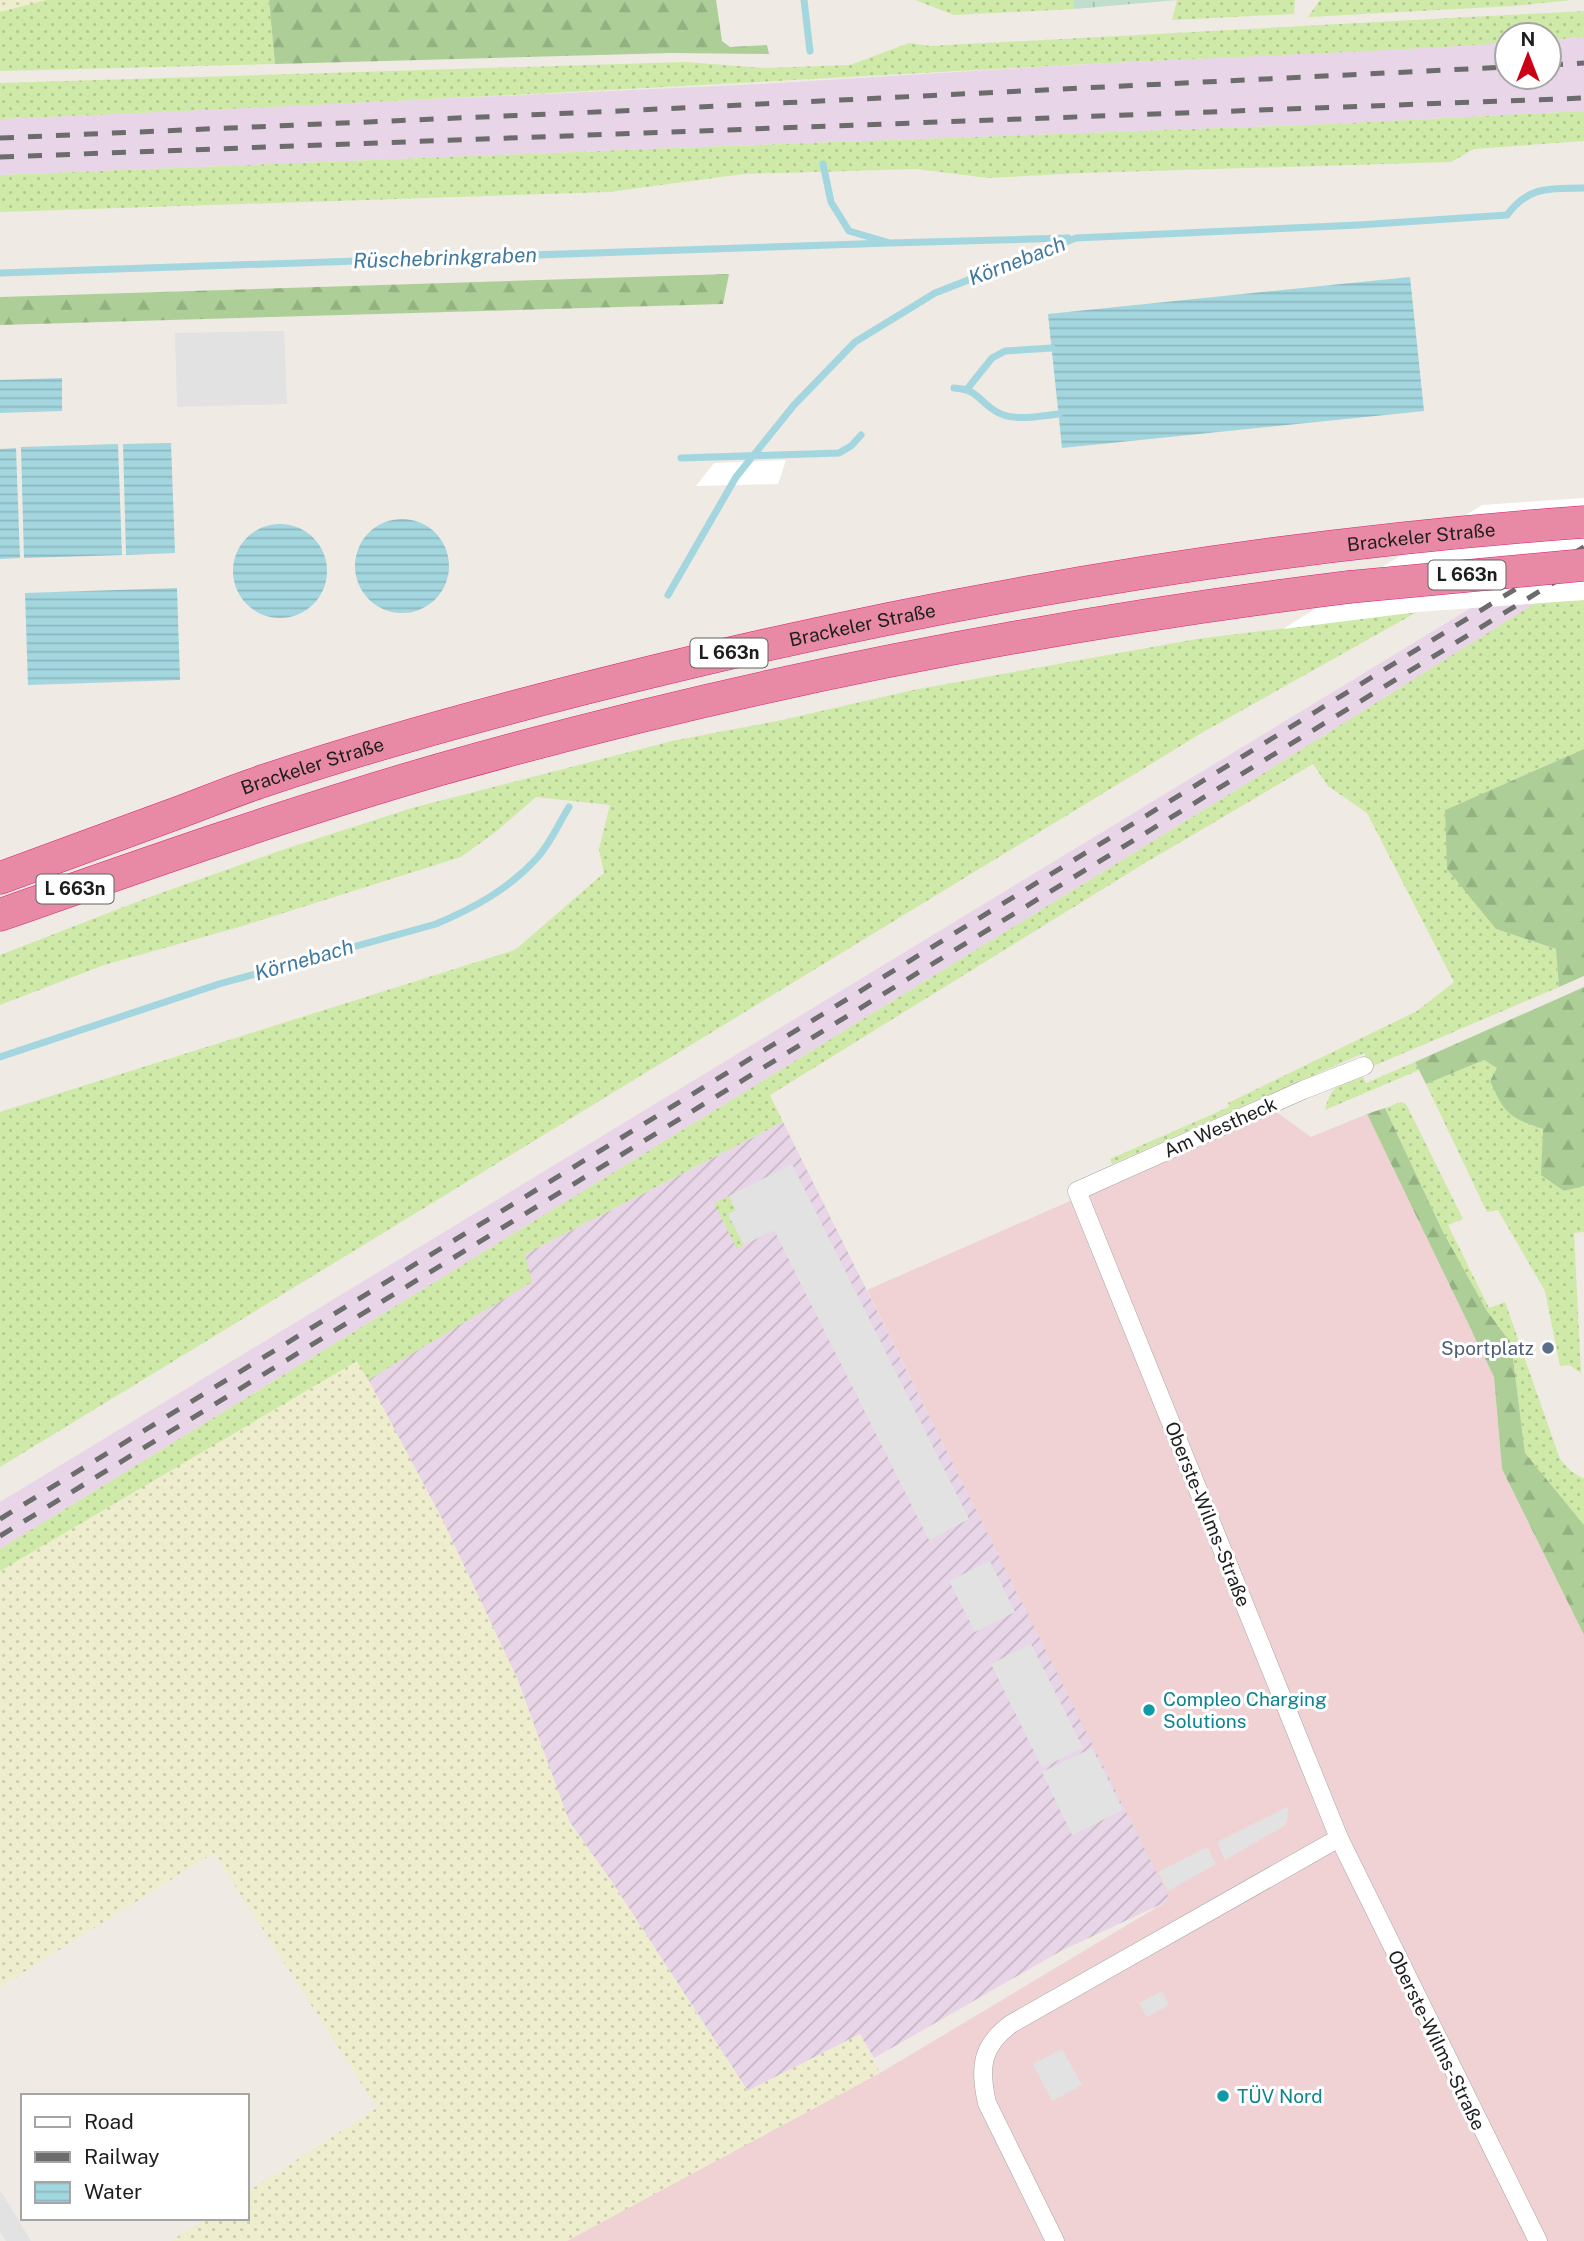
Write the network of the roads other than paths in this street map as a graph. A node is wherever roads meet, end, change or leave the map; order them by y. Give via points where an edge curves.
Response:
1 (1584, 522) edge
2 (1584, 565) edge
3 (44, 862) junction
4 (150, 863) junction
5 (0, 869) edge
6 (0, 878) edge
7 (0, 915) edge
8 (0, 934) edge
9 (1364, 1066) dead end
10 (1077, 1191) joint
11 (1339, 1838) junction
12 (1055, 2241) edge
13 (1538, 2241) edge

1 - 3 highway, Brackeler Straße / L 663n via 1434,534 1140,574 769,643 425,731 266,779
2 - 4 highway, Brackeler Straße / L 663n, bridge via 1236,601 1078,625 805,678 439,770
3 - 5 highway
3 - 6 highway, Brackeler Straße / L 663n
4 - 7 highway, Brackeler Straße / L 663n
4 - 8 highway
9 - 10 street, Am Westheck
10 - 11 street, Oberste-Wilms-Straße
11 - 12 street via 1024,2016 998,2034 988,2048 982,2066 987,2103
11 - 13 street, Oberste-Wilms-Straße

